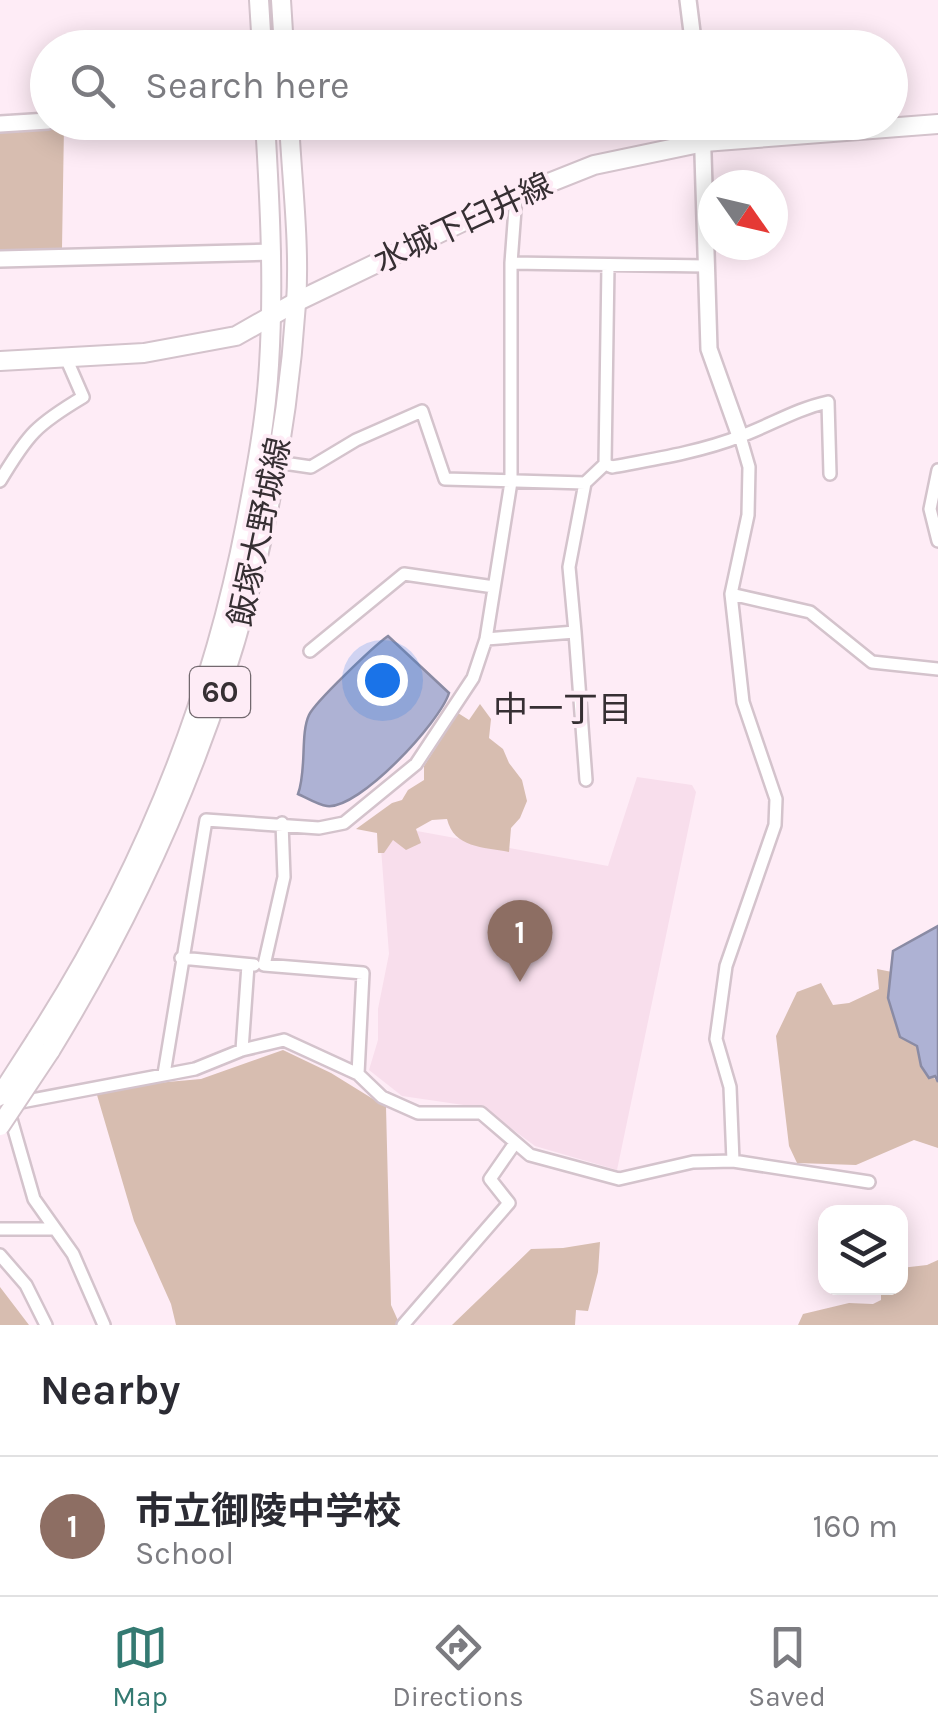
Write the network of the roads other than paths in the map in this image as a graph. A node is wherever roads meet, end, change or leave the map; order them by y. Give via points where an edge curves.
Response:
1 (259, 0) edge
2 (281, 0) edge
3 (688, 0) edge
4 (261, 30) edge
5 (283, 30) edge
6 (692, 30) edge
7 (30, 122) edge
8 (0, 124) edge
9 (938, 124) edge
10 (908, 126) edge
11 (267, 140) edge
12 (289, 140) edge
13 (730, 140) edge
14 (704, 142) junction
15 (516, 196) junction
16 (272, 252) junction
17 (0, 259) edge
18 (511, 263) junction
19 (608, 265) junction
20 (706, 266) junction
21 (296, 302) junction
22 (271, 316) junction
23 (66, 358) junction
24 (0, 360) edge
25 (740, 436) junction
26 (278, 462) junction
27 (606, 464) junction
28 (938, 470) edge
29 (830, 474) dead end
30 (0, 481) edge
31 (511, 482) junction
32 (585, 484) junction
33 (938, 541) edge
34 (494, 587) junction
35 (731, 594) junction
36 (576, 632) junction
37 (486, 639) junction
38 (310, 650) dead end
39 (938, 669) edge
40 (586, 780) dead end
41 (282, 823) junction
42 (181, 958) junction
43 (248, 965) junction
44 (264, 965) junction
45 (43, 1045) junction
46 (242, 1050) junction
47 (164, 1074) junction
48 (358, 1074) junction
49 (0, 1084) edge
50 (2, 1102) edge
51 (0, 1126) edge
52 (516, 1143) junction
53 (733, 1161) junction
54 (869, 1182) dead end
55 (0, 1229) edge
56 (55, 1229) junction
57 (0, 1255) edge
58 (46, 1325) edge
59 (104, 1325) edge
60 (403, 1325) edge

1 - 4 main road
2 - 5 main road
3 - 6 street
7 - 8 street
9 - 10 main road, 水城下臼井線
11 - 16 main road, 飯塚大野城線 / 60
12 - 21 main road, 飯塚大野城線 / 60
13 - 14 main road, 水城下臼井線
14 - 15 main road, 水城下臼井線 via 594,165
14 - 20 street
15 - 18 street
15 - 21 main road, 水城下臼井線
16 - 17 street
16 - 22 main road, 飯塚大野城線 / 60
18 - 19 street
18 - 31 street
19 - 20 street
19 - 27 street
20 - 25 street via 709,349
21 - 22 main road, 水城下臼井線
21 - 26 main road, 飯塚大野城線 / 60
22 - 23 main road, 水城下臼井線 via 236,336 144,353
22 - 45 main road, 飯塚大野城線 / 60 via 261,448 204,689 144,844
23 - 24 main road, 水城下臼井線
23 - 30 street via 83,397 40,423
25 - 27 street
25 - 29 street via 828,402
25 - 35 street via 748,515
26 - 31 street via 311,467 422,411 446,479
26 - 45 main road, 飯塚大野城線 / 60 via 232,659 196,764 126,919
27 - 32 street
28 - 33 street via 930,509
31 - 32 street
31 - 34 street
32 - 36 street via 569,567
34 - 37 street
34 - 38 street via 404,574
35 - 39 street via 810,612 872,662
35 - 53 street via 743,702 776,799 775,824 726,966 718,1022
36 - 37 street
36 - 40 street
37 - 41 street via 472,678 416,764 344,823
41 - 42 street via 206,820
41 - 44 street via 284,877
42 - 43 street
42 - 47 street
43 - 44 street
43 - 46 street
44 - 48 street via 363,973
45 - 50 main road, 飯塚大野城線 / 60, bridge
45 - 51 main road, 飯塚大野城線 / 60, bridge
46 - 47 street
46 - 48 street via 284,1040
47 - 50 street
48 - 52 street via 382,1098 418,1113 481,1114
49 - 50 street
50 - 56 street via 34,1199
52 - 53 street via 530,1155 619,1179 693,1162
52 - 60 street via 490,1179 509,1203
53 - 54 street
55 - 56 street
56 - 59 street
57 - 58 street via 26,1285

